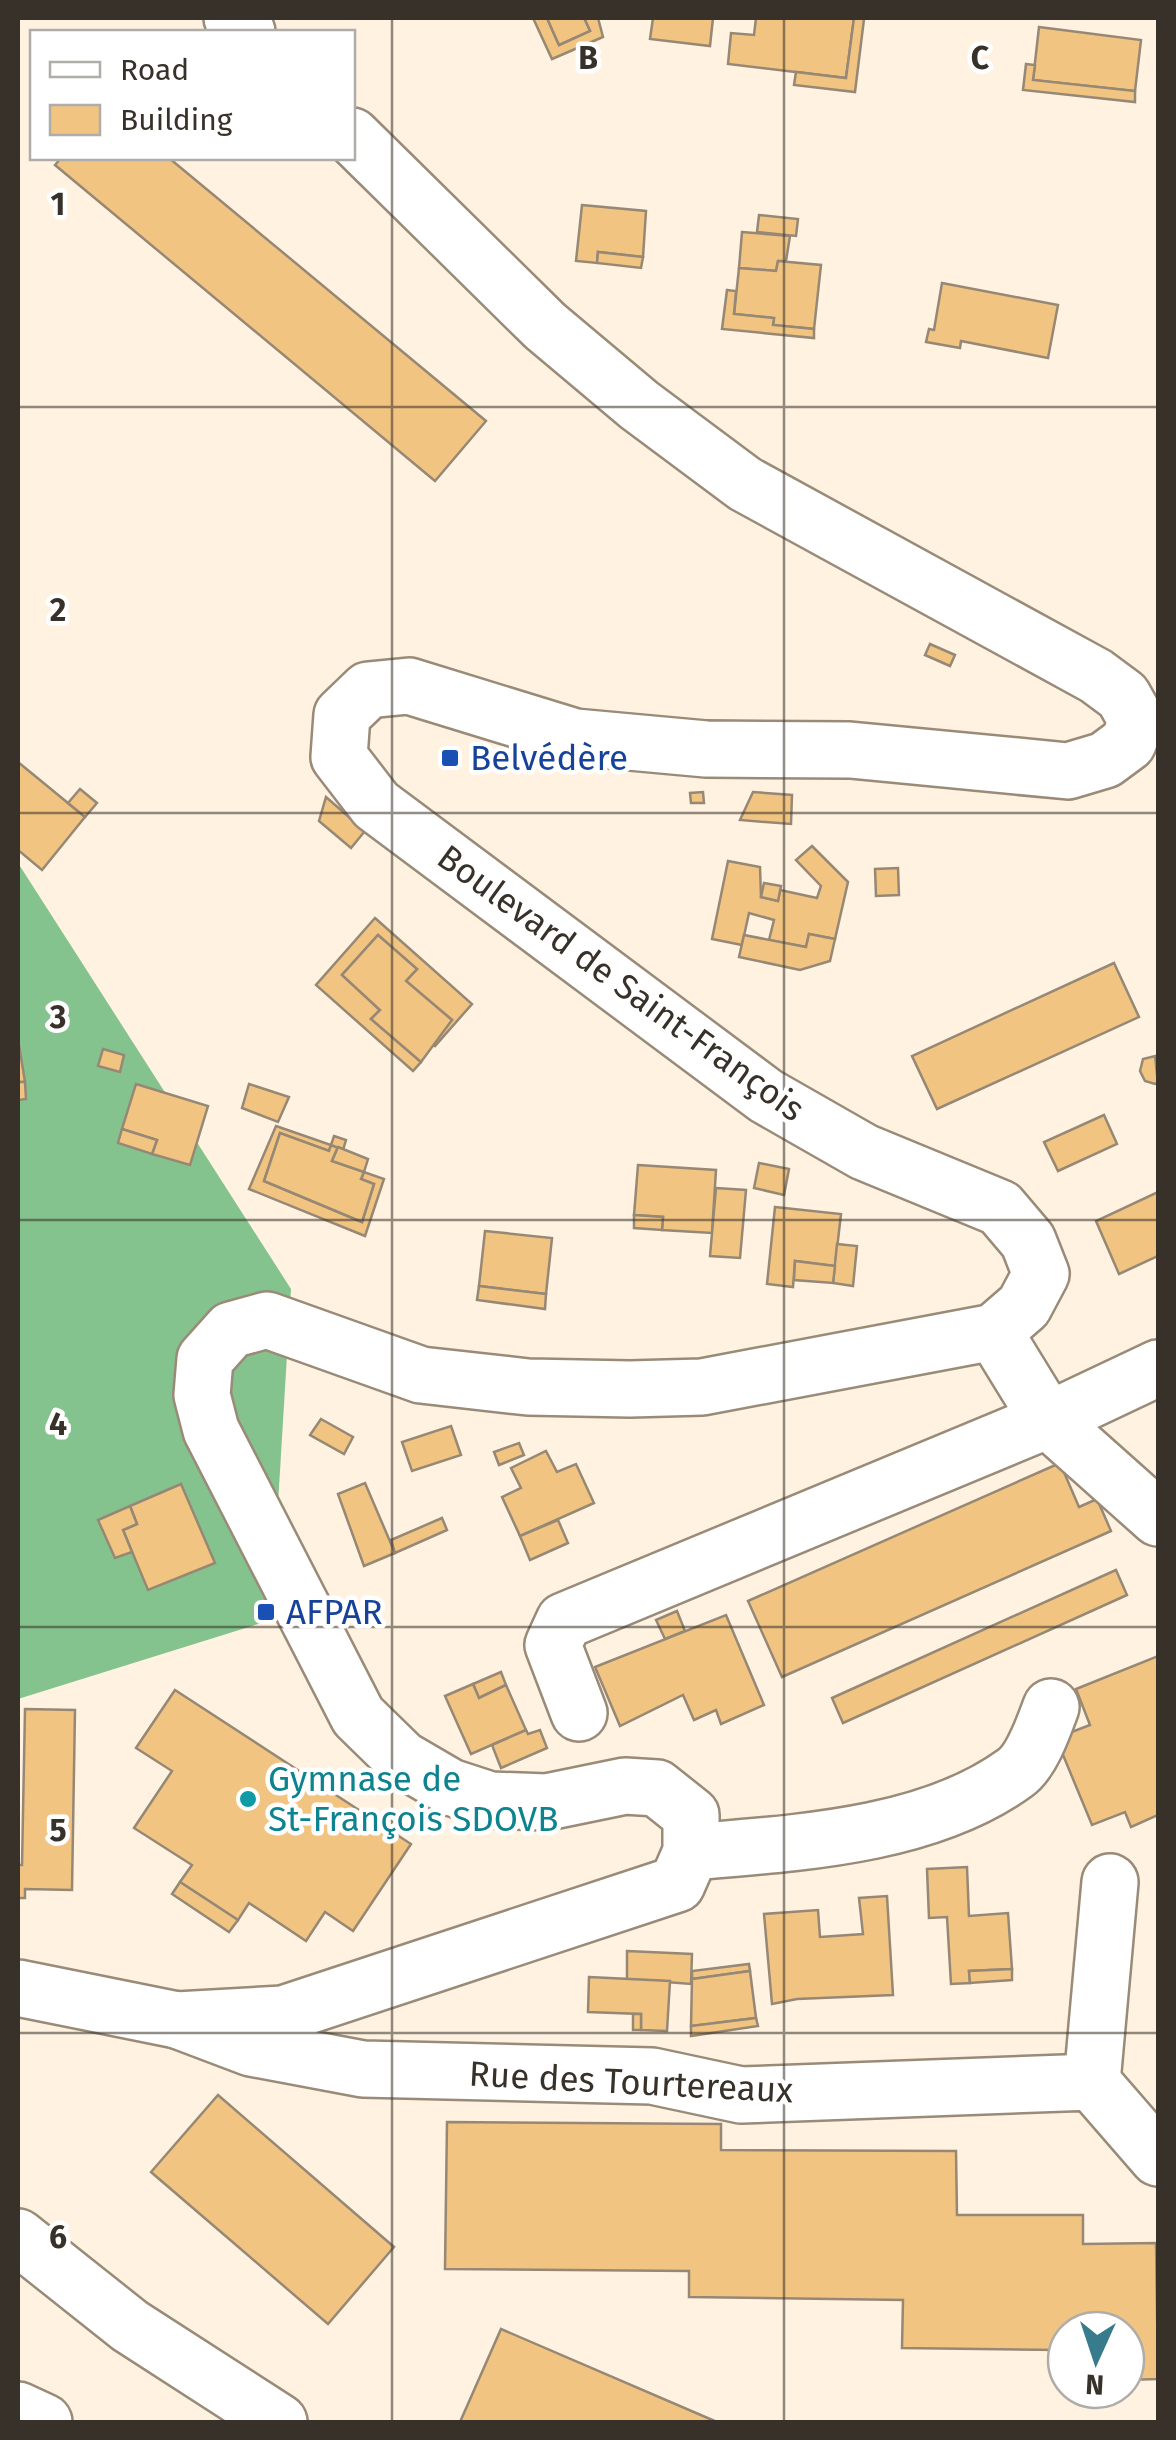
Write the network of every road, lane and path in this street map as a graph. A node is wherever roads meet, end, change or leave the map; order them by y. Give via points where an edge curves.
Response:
1 (355, 139) edge
2 (1148, 718) edge
3 (994, 1332) junction
4 (1158, 1368) edge
5 (1048, 1420) junction
6 (1158, 1518) edge
7 (1051, 1707) dead end
8 (579, 1713) dead end
9 (691, 1852) junction
10 (1110, 1882) dead end
11 (18, 1988) edge
12 (177, 2020) junction
13 (1092, 2082) junction
14 (1158, 2158) edge
15 (18, 2237) edge
16 (18, 2410) edge
17 (44, 2422) edge
18 (279, 2422) edge

1 - 2 main road, Boulevard de Saint-François via 545,326 745,484 1096,676
2 - 3 main road, Boulevard de Saint-François via 1105,760 1068,771 850,750 706,749 576,738 409,686 368,690 342,715 339,756 392,816 766,1096 864,1152 1000,1208 1028,1241 1041,1274 1024,1306
3 - 5 main road
3 - 9 main road via 702,1387 528,1387 421,1375 267,1320 230,1330 204,1359 210,1430 358,1716 402,1759 450,1787 490,1800 547,1802 625,1786 656,1788 691,1815
4 - 5 main road
5 - 6 main road
5 - 8 main road via 564,1621 553,1645
7 - 9 main road via 1018,1772 906,1824 816,1841
9 - 12 main road via 677,1884 420,1972 283,2014
10 - 13 main road
11 - 12 main road
12 - 13 main road, Rue des Tourtereaux via 251,2048 363,2069 652,2076 741,2094
13 - 14 main road
15 - 18 main road via 130,2326
16 - 17 main road

